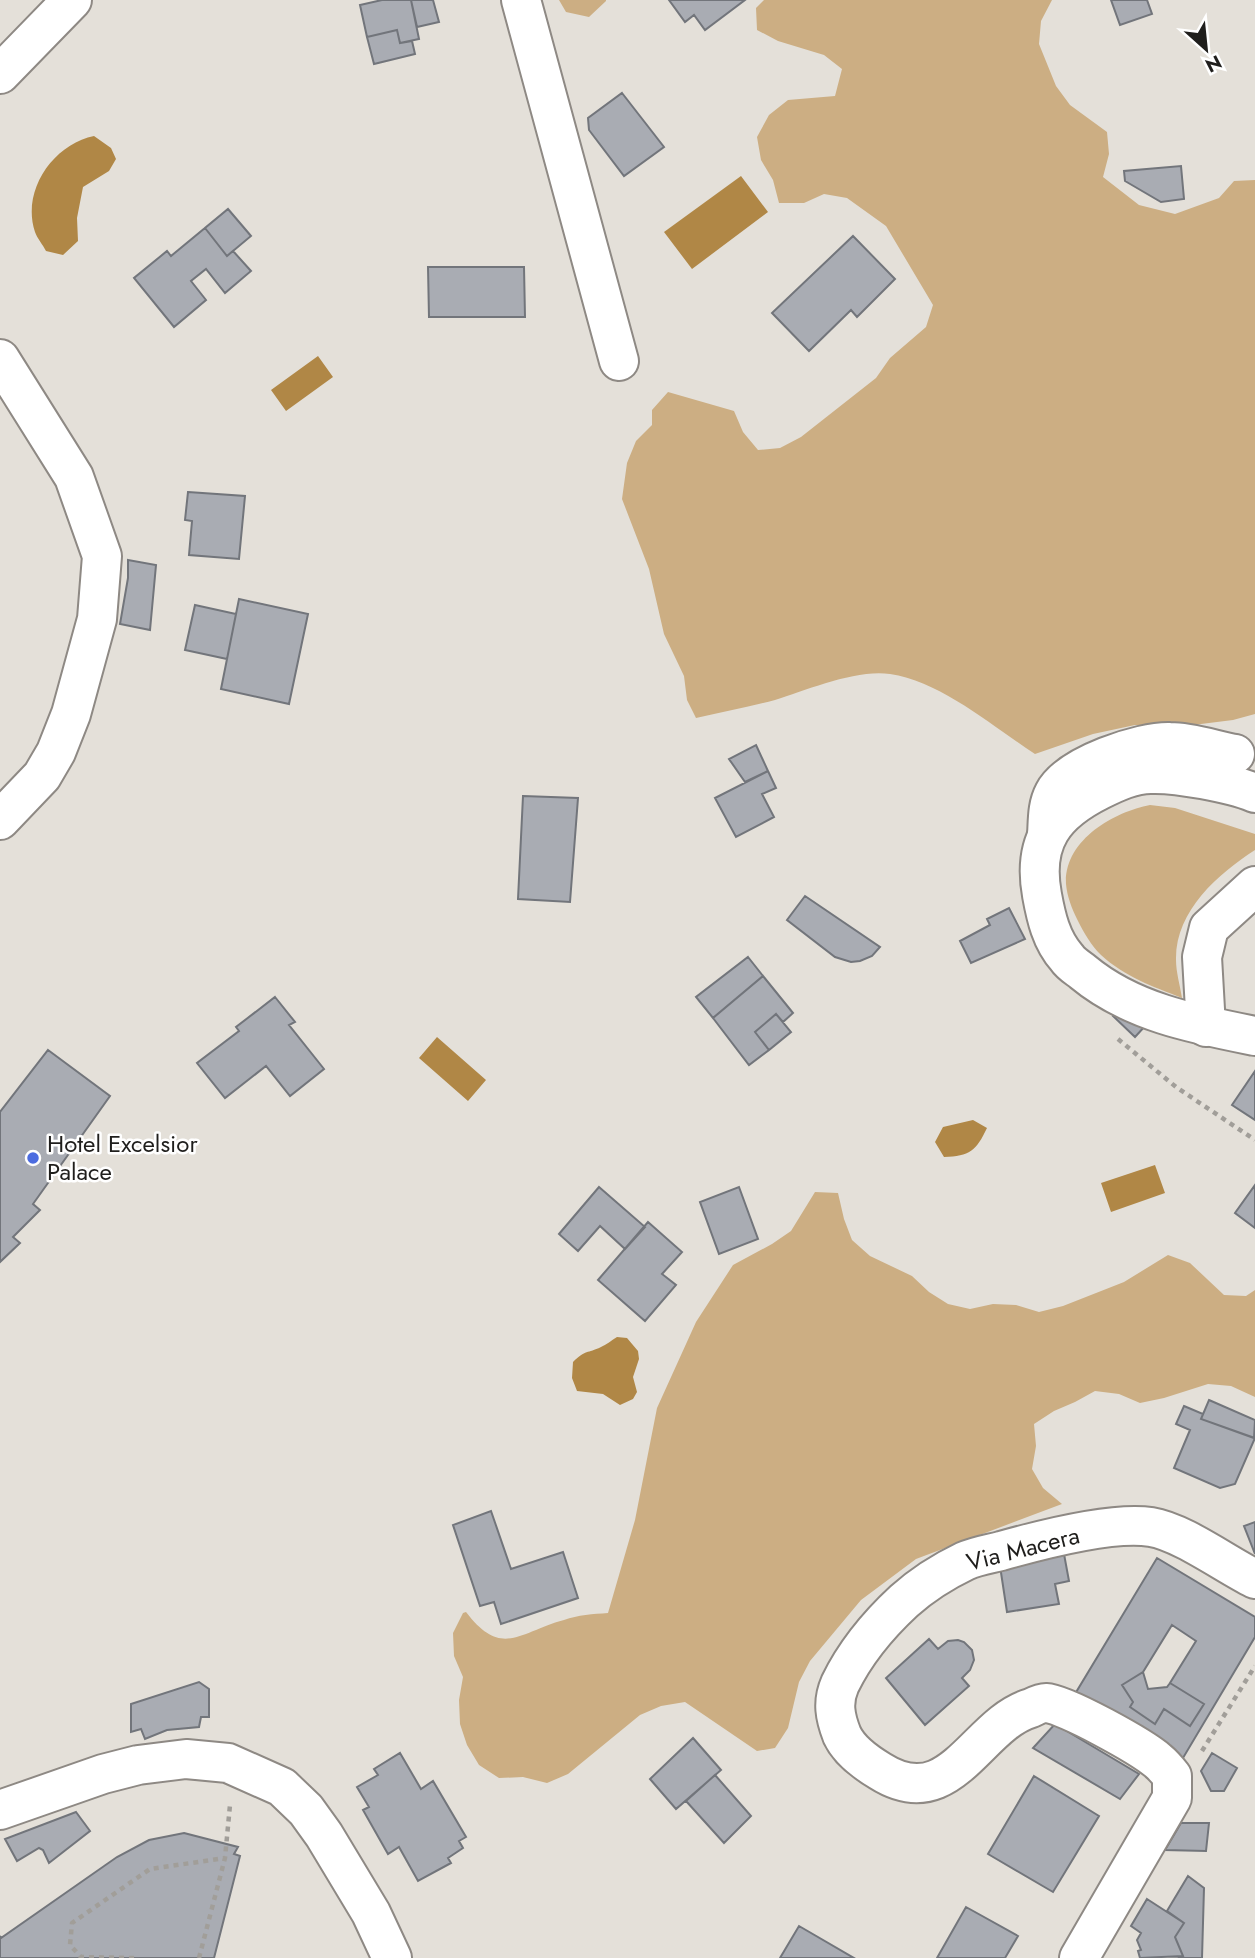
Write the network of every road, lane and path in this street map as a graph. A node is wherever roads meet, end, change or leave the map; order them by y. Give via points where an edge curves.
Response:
1 (72, 0) edge
2 (521, 0) edge
3 (0, 74) edge
4 (0, 359) edge
5 (619, 361) dead end
6 (1235, 754) dead end
7 (1255, 793) edge
8 (0, 820) edge
9 (1047, 835) junction
10 (1255, 886) edge
11 (1206, 1027) junction
12 (1255, 1036) edge
13 (1176, 1087) dead end
14 (1255, 1140) edge
15 (1255, 1579) edge
16 (1255, 1666) edge
17 (1172, 1798) junction
18 (230, 1804) dead end
19 (0, 1810) edge
20 (226, 1858) junction
21 (134, 1958) edge
22 (199, 1958) edge
23 (392, 1958) edge
24 (1079, 1958) edge

1 - 3 street
2 - 5 street
4 - 8 street via 74,477 102,556 97,619 71,714 42,776
6 - 9 street via 1170,742 1114,752 1074,773 1055,790 1048,808
7 - 9 street via 1150,774 1118,781 1077,801 1057,818
9 - 11 street via 1040,882 1048,925 1066,958 1105,990
10 - 11 street via 1209,928 1202,957
11 - 12 street
13 - 14 path
15 - 17 street, Via Macera via 1153,1527 1124,1526 968,1559 926,1581 884,1619 862,1645 838,1687 834,1706 844,1739 889,1777 912,1783 933,1780 957,1768 1001,1723 1046,1703 1077,1713 1157,1760 1172,1776
16 - 17 path
17 - 24 street
18 - 20 path
19 - 23 street via 138,1765 186,1759 228,1763 282,1787 306,1810 371,1913
20 - 21 path via 150,1869 72,1923 70,1945 81,1957
20 - 22 path

